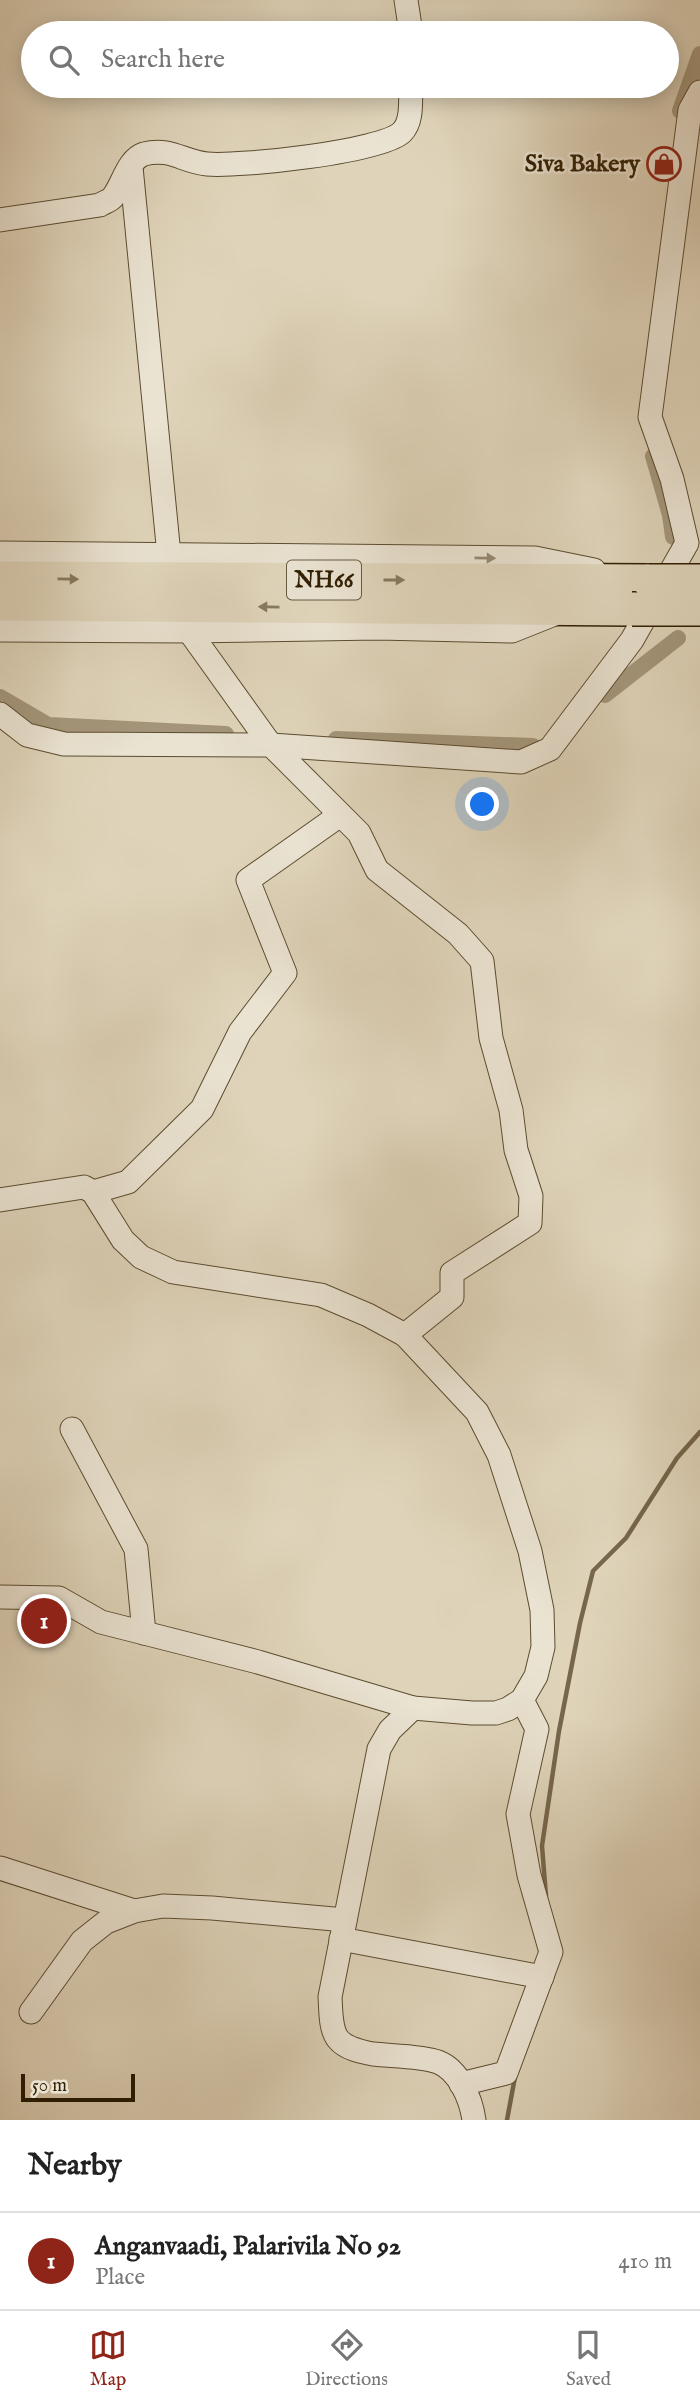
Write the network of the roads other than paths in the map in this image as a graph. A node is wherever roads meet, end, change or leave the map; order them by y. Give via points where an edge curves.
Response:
1 (406, 0) edge
2 (409, 21) edge
3 (700, 92) edge
4 (411, 98) edge
5 (131, 167) junction
6 (0, 220) edge
7 (0, 553) edge
8 (169, 555) junction
9 (0, 578) edge
10 (649, 581) junction
11 (700, 581) edge
12 (0, 604) edge
13 (700, 609) edge
14 (567, 610) junction
15 (0, 630) edge
16 (189, 631) junction
17 (0, 714) edge
18 (271, 745) junction
19 (340, 815) junction
20 (93, 1192) junction
21 (0, 1200) edge
22 (405, 1335) junction
23 (72, 1429) dead end
24 (0, 1597) edge
25 (144, 1633) junction
26 (522, 1700) junction
27 (413, 1708) junction
28 (0, 1868) edge
29 (134, 1911) junction
30 (343, 1929) junction
31 (542, 1977) junction
32 (31, 2012) dead end
33 (461, 2084) junction
34 (474, 2120) edge

1 - 2 street
3 - 18 street via 691,110 650,417 672,479 687,543 632,640 550,749 521,762
4 - 5 street via 410,119 402,132 379,145 227,165 157,152 140,155
5 - 6 street via 112,199 100,205
5 - 8 street
7 - 8 street
8 -> 10 street via 535,558
9 -> 10 highway, NH66
10 - 11 highway, NH66, bridge
14 -> 12 highway, NH66
13 - 14 highway, NH66, bridge
14 - 16 street via 512,631
15 - 16 street
16 - 18 street
17 - 18 street via 27,735 64,744
18 - 19 street
19 - 20 street via 248,880 285,974 240,1032 202,1109 128,1182
19 - 22 street via 359,833 377,870 458,934 482,961 491,1038 531,1196 530,1223 452,1273 452,1297
20 - 21 street via 71,1188
20 - 22 street via 122,1240 162,1267 213,1280 321,1295
22 - 26 street via 477,1412 499,1454 530,1551 542,1610 543,1647 536,1676
23 - 25 street via 136,1549
24 - 25 street via 59,1598 101,1622
25 - 27 street
26 - 27 street via 496,1713
26 - 31 street via 537,1729 518,1814 551,1952
27 - 30 street via 390,1730 379,1749
28 - 29 street
29 - 30 street via 163,1906 212,1908
29 - 32 street via 106,1922 82,1941
30 - 31 street
30 - 33 street via 330,1997 338,2040 358,2052 438,2062 452,2070
31 - 33 street via 506,2073
33 - 34 street

